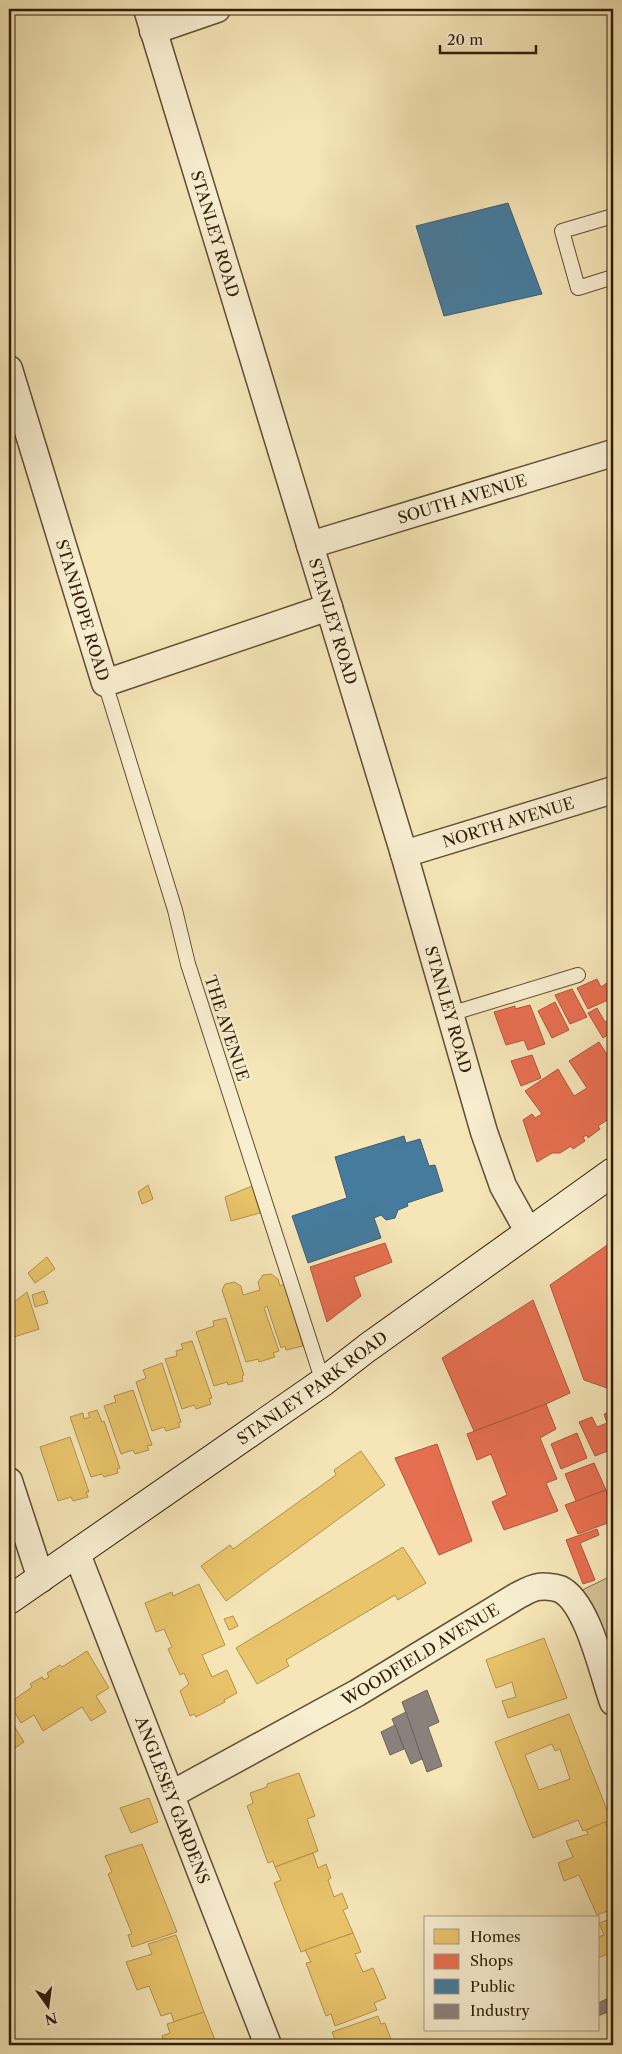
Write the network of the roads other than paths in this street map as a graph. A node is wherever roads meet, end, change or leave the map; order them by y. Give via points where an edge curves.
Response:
1 (217, 9) edge
2 (150, 20) edge
3 (612, 221) edge
4 (613, 277) edge
5 (9, 369) edge
6 (613, 453) edge
7 (310, 545) junction
8 (329, 607) junction
9 (106, 683) junction
10 (613, 790) edge
11 (404, 854) junction
12 (578, 975) dead end
13 (450, 1014) junction
14 (613, 1172) edge
15 (528, 1231) junction
16 (323, 1382) junction
17 (9, 1481) edge
18 (77, 1554) junction
19 (41, 1579) junction
20 (9, 1600) edge
21 (613, 1702) edge
22 (172, 1794) junction
23 (268, 2045) edge

1 - 2 street
2 - 7 street, STANLEY ROAD
3 - 4 lane via 562,231 578,288
5 - 9 street, STANHOPE ROAD
6 - 7 street, SOUTH AVENUE
7 - 8 street, STANLEY ROAD
8 - 9 street, STANHOPE ROAD
8 - 11 street, STANLEY ROAD
9 - 16 lane, THE AVENUE via 188,964
10 - 11 street, NORTH AVENUE
11 - 13 street, STANLEY ROAD
12 - 13 lane
13 - 15 street, STANLEY ROAD via 502,1186
14 - 15 street, STANLEY PARK ROAD
15 - 16 street, STANLEY PARK ROAD
16 - 18 street, STANLEY PARK ROAD
17 - 19 street
18 - 19 street, STANLEY PARK ROAD
18 - 22 street, ANGLESEY GARDENS
19 - 20 street, STANLEY PARK ROAD
21 - 22 street, WOODFIELD AVENUE via 589,1626 575,1603 562,1590 536,1587 357,1693
22 - 23 street, ANGLESEY GARDENS

